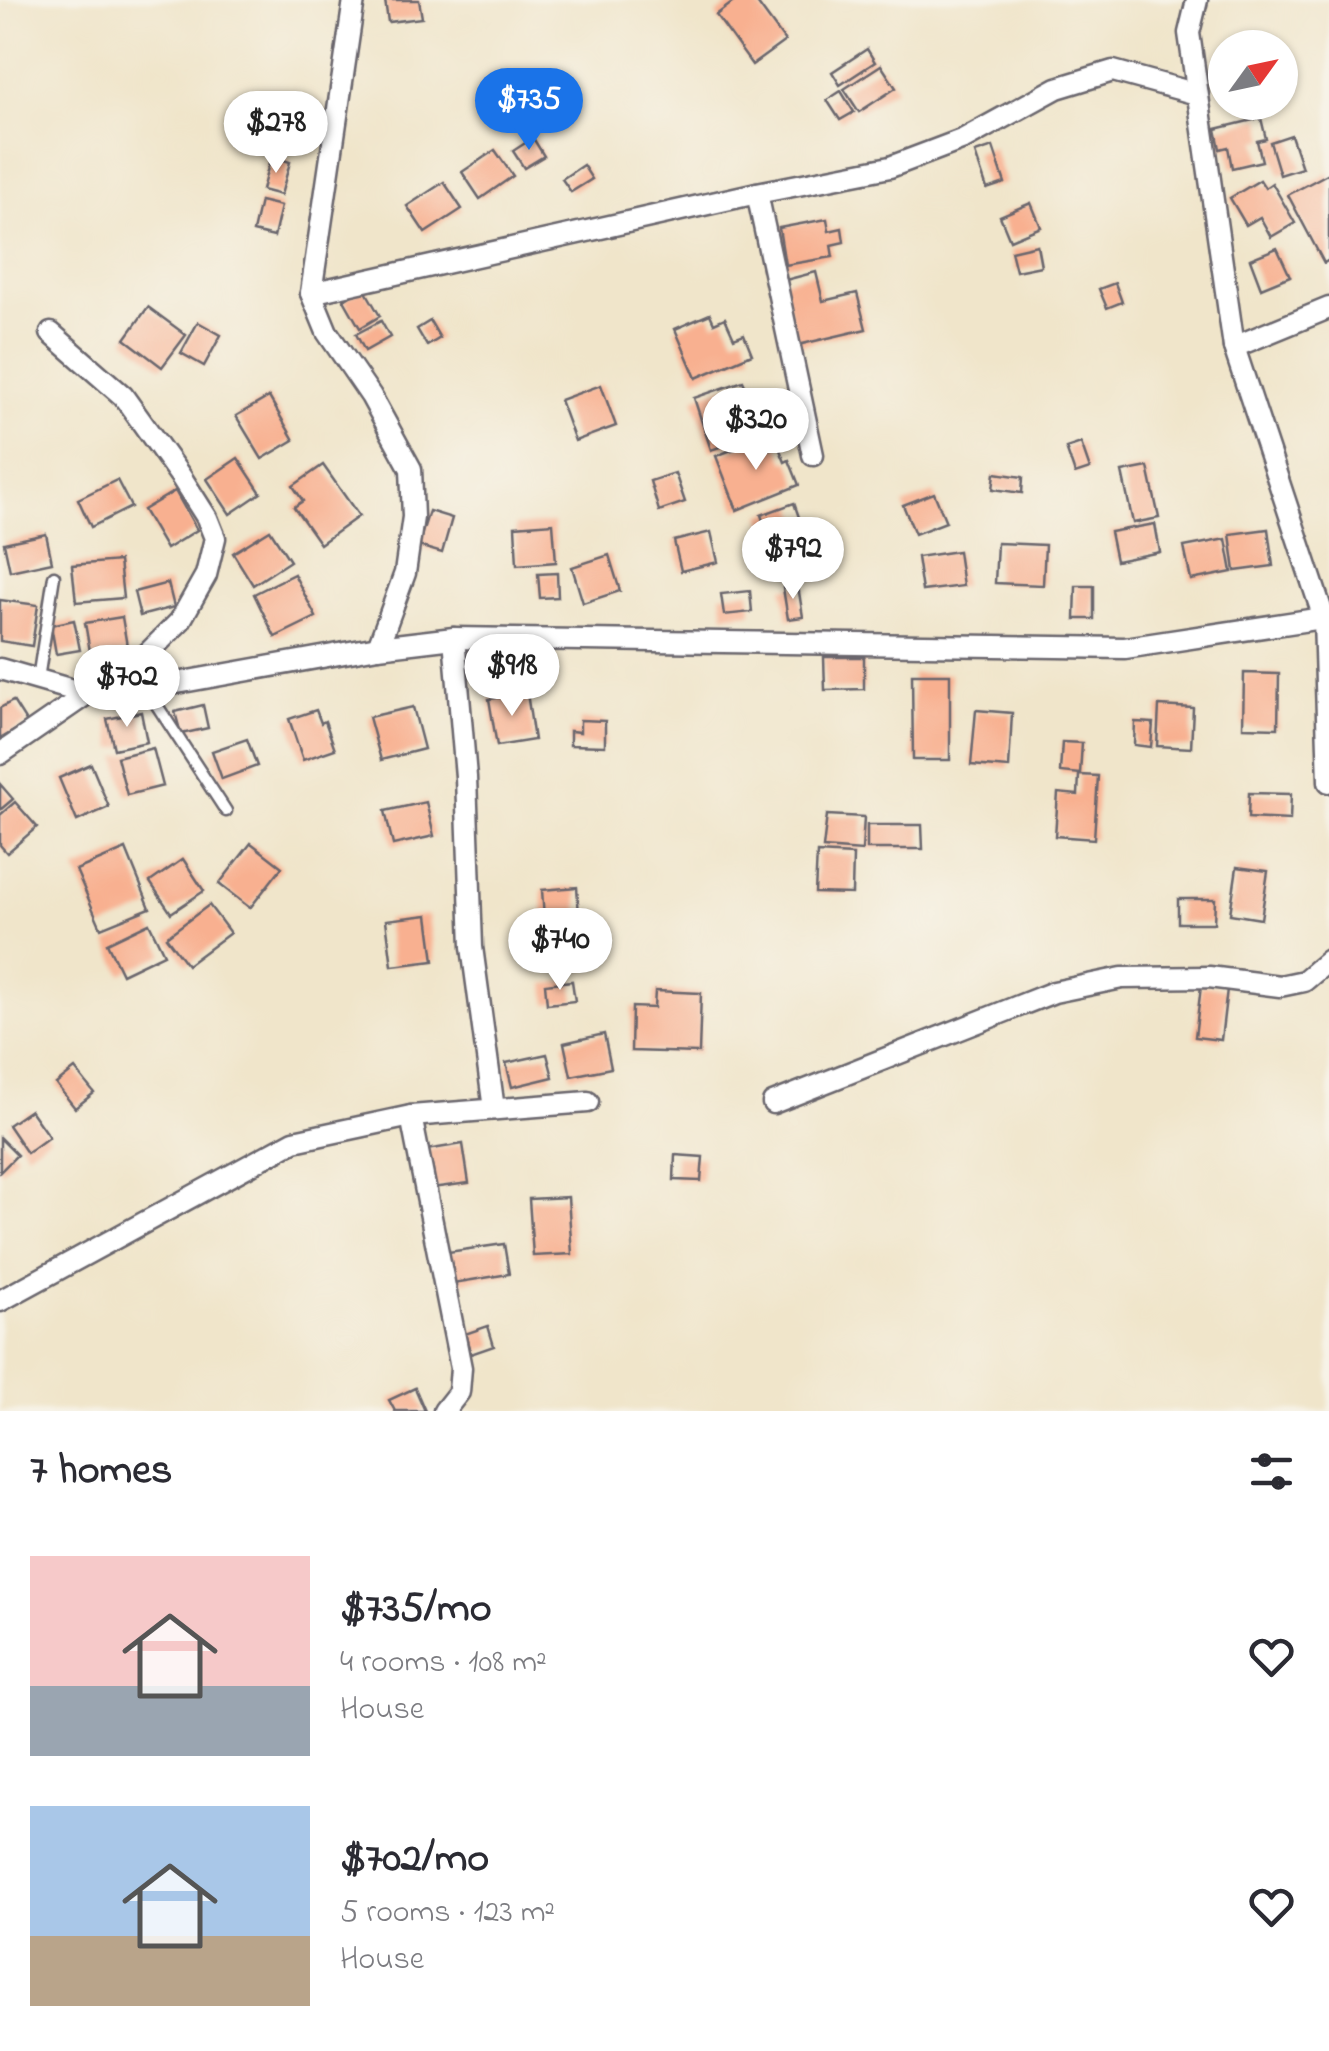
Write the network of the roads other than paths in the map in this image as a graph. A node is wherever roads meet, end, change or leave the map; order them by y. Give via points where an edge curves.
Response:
1 (354, 0) edge
2 (1200, 2) edge
3 (1198, 94) junction
4 (757, 193) junction
5 (311, 293) junction
6 (1329, 308) edge
7 (51, 334) dead end
8 (1234, 347) junction
9 (813, 455) dead end
10 (54, 576) dead end
11 (1327, 618) edge
12 (454, 638) junction
13 (378, 647) junction
14 (0, 669) edge
15 (38, 679) junction
16 (145, 687) junction
17 (112, 689) junction
18 (87, 694) junction
19 (0, 754) edge
20 (1329, 782) edge
21 (226, 811) dead end
22 (1329, 960) edge
23 (588, 1102) dead end
24 (772, 1102) dead end
25 (494, 1109) junction
26 (411, 1116) junction
27 (0, 1301) edge
28 (444, 1411) edge

1 - 5 street
2 - 3 street via 1189,34
3 - 4 street via 1114,71 1057,88 964,139 890,168
3 - 8 street
4 - 5 street
4 - 9 street
5 - 13 street via 327,332 411,469 405,573
6 - 8 street
7 - 17 street via 123,396 182,477 215,538 206,575 180,620
8 - 11 street
10 - 15 lane
11 - 12 street via 1125,648
11 - 20 street
12 - 13 street
12 - 25 street via 472,946
13 - 16 street
14 - 15 street
15 - 18 street
16 - 17 street
16 - 21 lane
17 - 18 street
18 - 19 street
22 - 24 street via 1304,981 1280,986 1122,978 1054,992
23 - 25 street
25 - 26 street
26 - 27 street via 294,1141
26 - 28 street via 461,1368 459,1392

